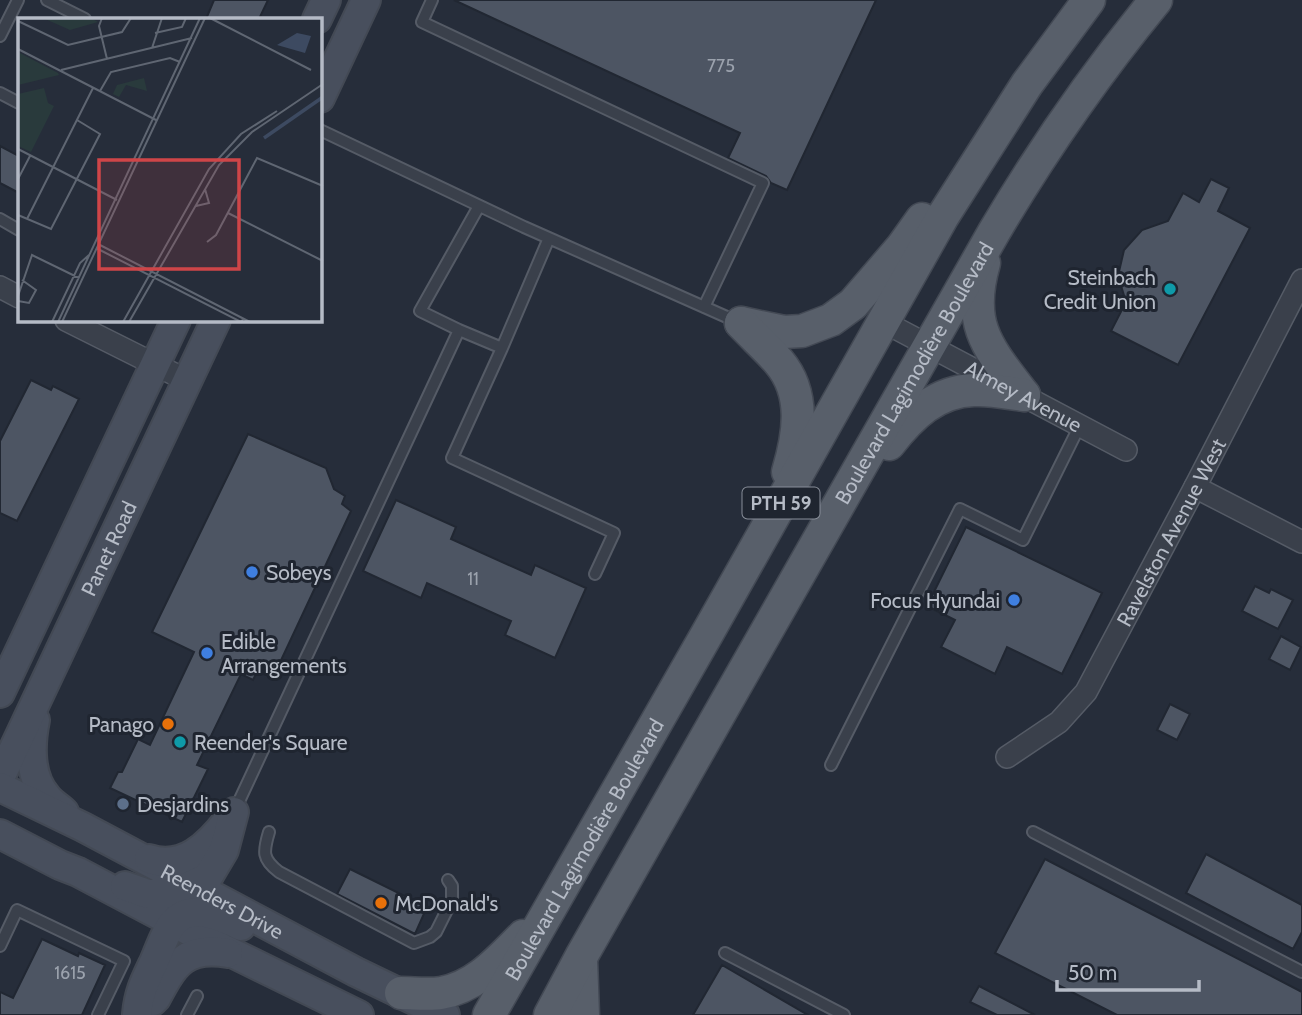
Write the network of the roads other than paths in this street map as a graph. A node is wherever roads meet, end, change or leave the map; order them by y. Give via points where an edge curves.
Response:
1 (18, 0) edge
2 (47, 0) edge
3 (326, 0) edge
4 (366, 0) edge
5 (432, 0) edge
6 (1088, 0) edge
7 (1156, 0) edge
8 (83, 18) edge
9 (317, 18) edge
10 (0, 36) edge
11 (0, 93) edge
12 (322, 94) edge
13 (18, 102) edge
14 (322, 131) edge
15 (970, 174) junction
16 (479, 206) junction
17 (0, 219) edge
18 (18, 229) edge
19 (994, 232) junction
20 (549, 238) junction
21 (1302, 279) edge
22 (0, 287) edge
23 (18, 296) edge
24 (704, 307) junction
25 (176, 322) edge
26 (215, 322) edge
27 (884, 322) junction
28 (78, 323) edge
29 (741, 323) junction
30 (459, 330) junction
31 (929, 346) junction
32 (502, 348) junction
33 (156, 365) junction
34 (188, 380) junction
35 (1024, 395) junction
36 (1080, 425) junction
37 (1126, 450) dead end
38 (1195, 487) junction
39 (836, 511) junction
40 (775, 514) junction
41 (1302, 542) edge
42 (595, 574) dead end
43 (0, 694) edge
44 (39, 697) junction
45 (1007, 757) dead end
46 (831, 765) dead end
47 (0, 778) edge
48 (0, 787) edge
49 (234, 812) junction
50 (83, 827) junction
51 (269, 832) dead end
52 (1033, 832) dead end
53 (0, 834) edge
54 (133, 854) junction
55 (0, 860) edge
56 (69, 868) junction
57 (448, 880) dead end
58 (193, 884) junction
59 (551, 908) junction
60 (173, 922) junction
61 (0, 946) edge
62 (725, 953) dead end
63 (235, 954) junction
64 (581, 957) junction
65 (356, 972) junction
66 (1302, 972) edge
67 (401, 993) junction
68 (197, 996) dead end
69 (98, 1015) edge
70 (137, 1015) edge
71 (187, 1015) edge
72 (359, 1015) edge
73 (445, 1015) edge
74 (489, 1015) edge
75 (550, 1015) edge
76 (583, 1015) edge
77 (844, 1015) edge

1 - 10 lane
2 - 8 lane
3 - 9 street
4 - 12 street
5 - 24 lane via 422,22 763,183
6 - 15 main road, Boulevard Lagimodière Boulevard / PTH 59
7 - 19 main road, Boulevard Lagimodière Boulevard / PTH 59 via 1075,105
11 - 13 lane
14 - 16 lane
15 - 27 main road, Boulevard Lagimodière Boulevard / PTH 59
15 - 29 main road via 925,215 853,304 831,320 802,331
16 - 20 lane
16 - 30 lane via 420,311
17 - 18 lane
19 - 31 main road, Boulevard Lagimodière Boulevard / PTH 59
19 - 35 main road via 980,279 977,316 993,353
20 - 24 lane
20 - 32 lane
21 - 38 street, Ravelston Avenue West
22 - 23 street
24 - 29 lane
25 - 33 street, Panet Road
26 - 34 street, Panet Road
27 - 31 street, Almey Avenue
27 - 40 main road, Boulevard Lagimodière Boulevard / PTH 59
28 - 33 street
29 - 40 main road via 780,363 798,402 796,440
30 - 32 lane
30 - 49 lane
31 - 35 street, Almey Avenue
31 - 39 main road, Boulevard Lagimodière Boulevard / PTH 59
32 - 42 lane via 452,458 614,533
33 - 34 street
33 - 43 street, Panet Road
34 - 44 street, Panet Road
35 - 36 street, Almey Avenue
35 - 39 main road via 959,391 931,402 904,425
36 - 37 street, Almey Avenue
36 - 46 lane via 1023,540 960,509
38 - 41 street
38 - 45 street, Ravelston Avenue West via 1086,692 1059,722
39 - 64 main road, Boulevard Lagimodière Boulevard / PTH 59
40 - 59 main road, Boulevard Lagimodière Boulevard / PTH 59
44 - 47 street, Panet Road
44 - 50 street via 32,753 35,775 46,797
48 - 50 street, Reenders Drive
49 - 54 street via 213,839 191,856 161,863
49 - 58 street via 224,850 208,877
50 - 54 street, Reenders Drive
51 - 57 lane via 264,848 272,867 414,943 436,932 452,900
52 - 66 lane
53 - 56 street, Reenders Drive
54 - 58 street, Reenders Drive
55 - 56 street
56 - 58 street via 148,894 167,894
56 - 60 street, Reenders Drive
58 - 65 street, Reenders Drive
59 - 67 main road via 487,971 461,988 438,994
59 - 74 main road, Boulevard Lagimodière Boulevard / PTH 59
60 - 63 street, Reenders Drive
60 - 65 street via 195,912 211,913 316,963
60 - 70 street via 139,996
61 - 69 lane via 17,910 124,961
62 - 77 lane
63 - 70 street via 207,951 186,956 170,971 156,998
63 - 72 street, Reenders Drive
64 - 75 main road, Boulevard Lagimodière Boulevard / PTH 59
64 - 76 main road
65 - 67 street, Reenders Drive
67 - 73 street, Reenders Drive
68 - 71 lane

